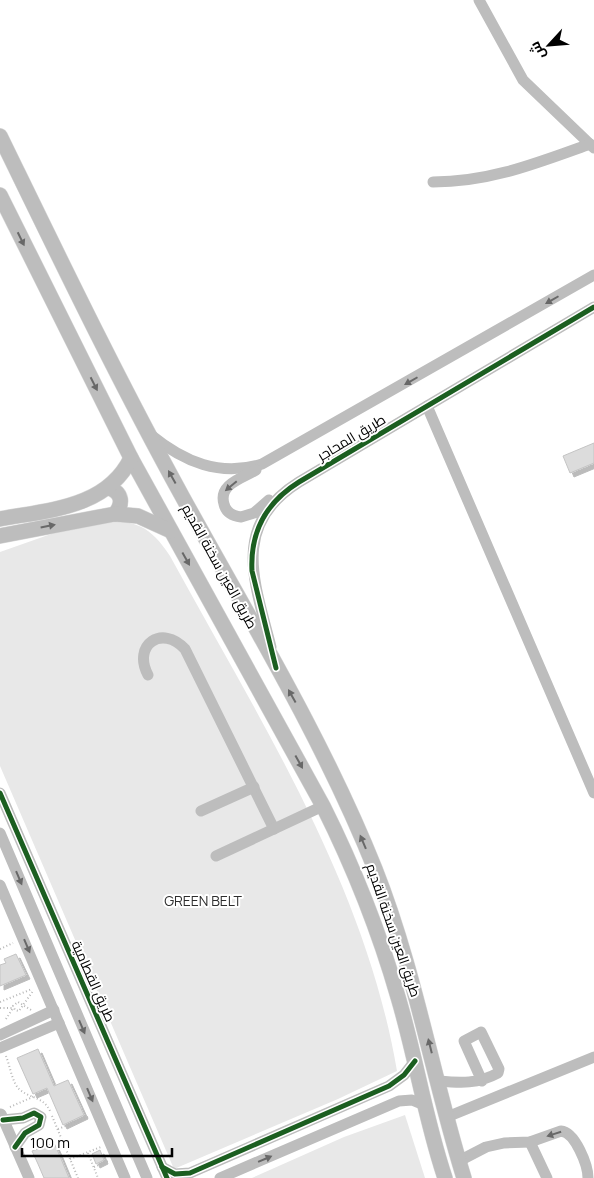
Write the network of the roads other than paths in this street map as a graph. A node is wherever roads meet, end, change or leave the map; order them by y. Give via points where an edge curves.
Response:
1 (479, 0) edge
2 (0, 136) edge
3 (592, 146) edge
4 (433, 182) dead end
5 (0, 195) edge
6 (594, 275) edge
7 (594, 307) edge
8 (427, 406) junction
9 (146, 431) junction
10 (131, 458) junction
11 (272, 460) junction
12 (108, 488) junction
13 (286, 490) junction
14 (115, 514) junction
15 (0, 519) edge
16 (171, 531) junction
17 (0, 536) edge
18 (276, 668) junction
19 (148, 675) dead end
20 (254, 787) junction
21 (0, 792) edge
22 (594, 793) edge
23 (323, 806) junction
24 (201, 811) dead end
25 (274, 829) junction
26 (0, 833) edge
27 (216, 856) dead end
28 (0, 885) edge
29 (89, 996) junction
30 (72, 1003) junction
31 (54, 1010) junction
32 (59, 1023) junction
33 (0, 1035) edge
34 (0, 1048) edge
35 (594, 1057) edge
36 (415, 1061) junction
37 (439, 1081) junction
38 (482, 1081) dead end
39 (424, 1105) junction
40 (4, 1113) edge
41 (447, 1117) junction
42 (530, 1142) junction
43 (15, 1147) junction
44 (459, 1161) junction
45 (162, 1166) junction
46 (189, 1176) edge
47 (29, 1178) edge
48 (124, 1178) edge
49 (147, 1178) edge
50 (167, 1178) edge
51 (220, 1178) edge
52 (445, 1178) edge
53 (464, 1178) edge
54 (547, 1178) edge
55 (588, 1178) edge

1 - 3 street via 523,80
2 - 9 main road, طريق العين سخنة القديم
3 - 4 street via 504,174 470,181
5 -> 10 main road, طريق العين سخنة القديم
6 -> 11 street, طريق المحاجر
7 - 8 street, طريق المحاجر
8 - 13 street, طريق المحاجر
8 - 22 street
9 - 11 street, طريق المحاجر via 176,453 210,468 242,469
18 -> 9 main road, طريق العين سخنة القديم
10 - 12 main road via 118,480
10 - 16 main road, طريق العين سخنة القديم
11 -> 13 street via 229,485 223,496 225,508 235,516 248,516
12 - 14 main road via 120,498 121,504
12 - 15 main road via 74,504
13 - 18 street, طريق المحاجر via 274,500 258,526 251,556
14 - 16 main road via 150,520
17 -> 14 main road
16 -> 23 main road, طريق العين سخنة القديم
37 -> 18 main road, طريق العين سخنة القديم via 400,938 375,868 345,800
19 - 20 street via 143,666 143,655 148,645 167,637 178,641 185,649
20 - 24 street
20 - 25 street
21 - 29 street, طريق القطامية
23 - 25 street
23 - 36 main road, طريق العين سخنة القديم via 350,861 376,927
25 - 27 street
26 -> 30 street, طريق القطامية
28 -> 31 street
29 - 30 street
29 - 45 street, طريق القطامية
30 -> 49 street, طريق القطامية
31 - 32 street
31 - 33 street
32 - 34 street
32 -> 48 street
35 - 41 street
36 - 39 main road, طريق العين سخنة القديم
36 - 46 street via 404,1075 388,1086
37 - 38 street via 465,1084
37 - 41 main road, طريق العين سخنة القديم
51 -> 39 street via 399,1101 412,1100
39 - 52 main road, طريق العين سخنة القديم
40 - 43 street
40 - 43 street via 23,1118 34,1113 41,1117 39,1125 25,1133
41 - 44 main road, طريق العين سخنة القديم
42 - 44 street via 495,1145
42 - 54 street
55 -> 42 street via 570,1134 561,1131
43 - 47 street
44 - 53 main road, طريق العين سخنة القديم
45 - 46 street via 175,1174
45 - 50 street, طريق القطامية

